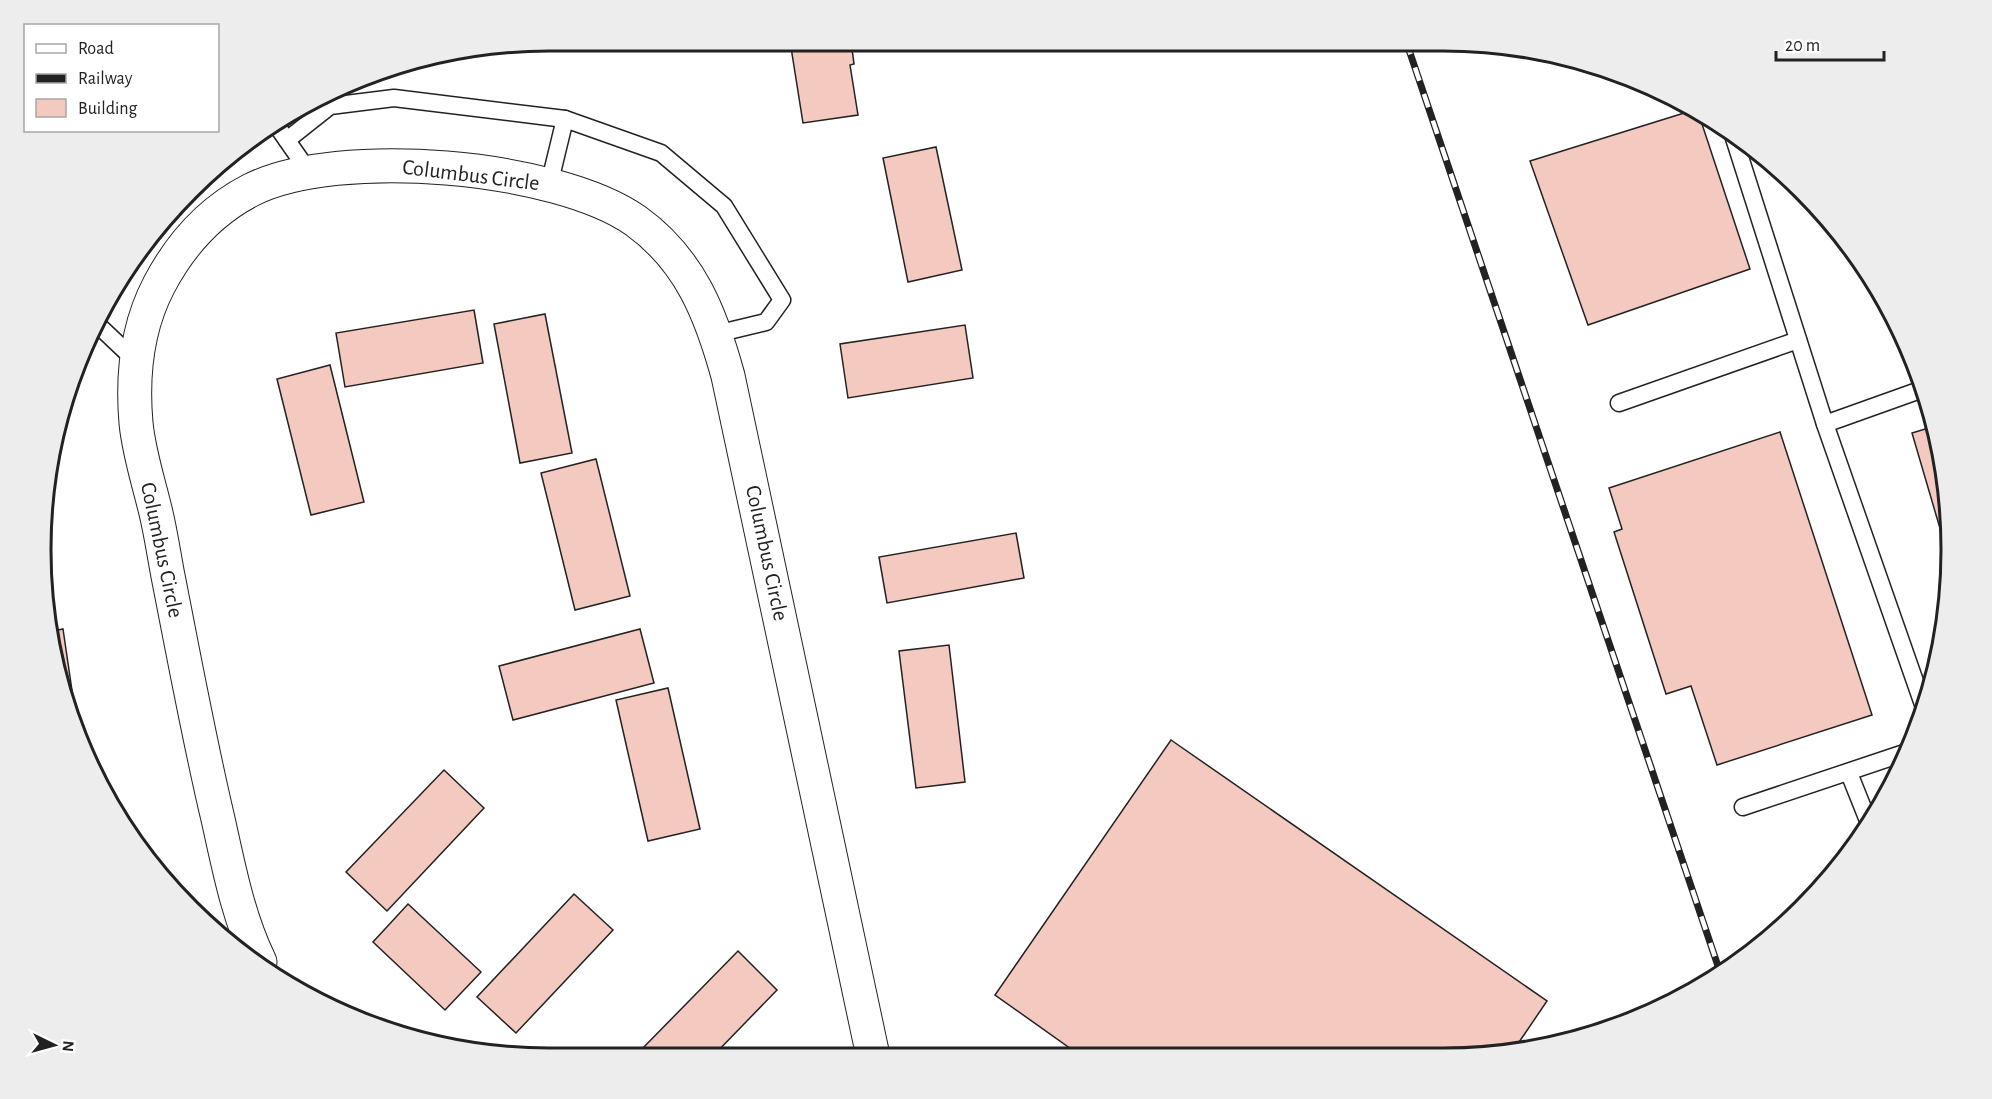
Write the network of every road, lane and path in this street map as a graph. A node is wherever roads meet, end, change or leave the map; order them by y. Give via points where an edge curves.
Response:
1 (566, 119) junction
2 (282, 133) edge
3 (1737, 148) edge
4 (309, 172) junction
5 (549, 185) junction
6 (102, 329) edge
7 (717, 334) junction
8 (1798, 340) junction
9 (137, 362) junction
10 (1916, 392) edge
11 (1619, 403) dead end
12 (1825, 424) junction
13 (1920, 694) edge
14 (1896, 756) edge
15 (1849, 773) junction
16 (1743, 807) dead end
17 (1865, 813) edge
18 (255, 951) edge
19 (871, 1048) edge

1 - 2 lane via 394,98 330,106
1 - 5 lane
1 - 7 lane via 662,153 724,206 782,300 766,322
2 - 4 lane
3 - 8 lane
4 - 5 street, Columbus Circle via 394,165 508,176
4 - 9 street, Columbus Circle via 254,189 225,205 201,226 149,305
5 - 7 street, Columbus Circle via 616,209 656,238 688,273
6 - 9 lane
7 - 19 street, Columbus Circle
8 - 11 lane
8 - 12 lane
9 - 18 street, Columbus Circle via 139,449 157,515 201,748 232,884
10 - 12 lane
12 - 13 lane
14 - 15 lane
15 - 16 lane
15 - 17 lane

